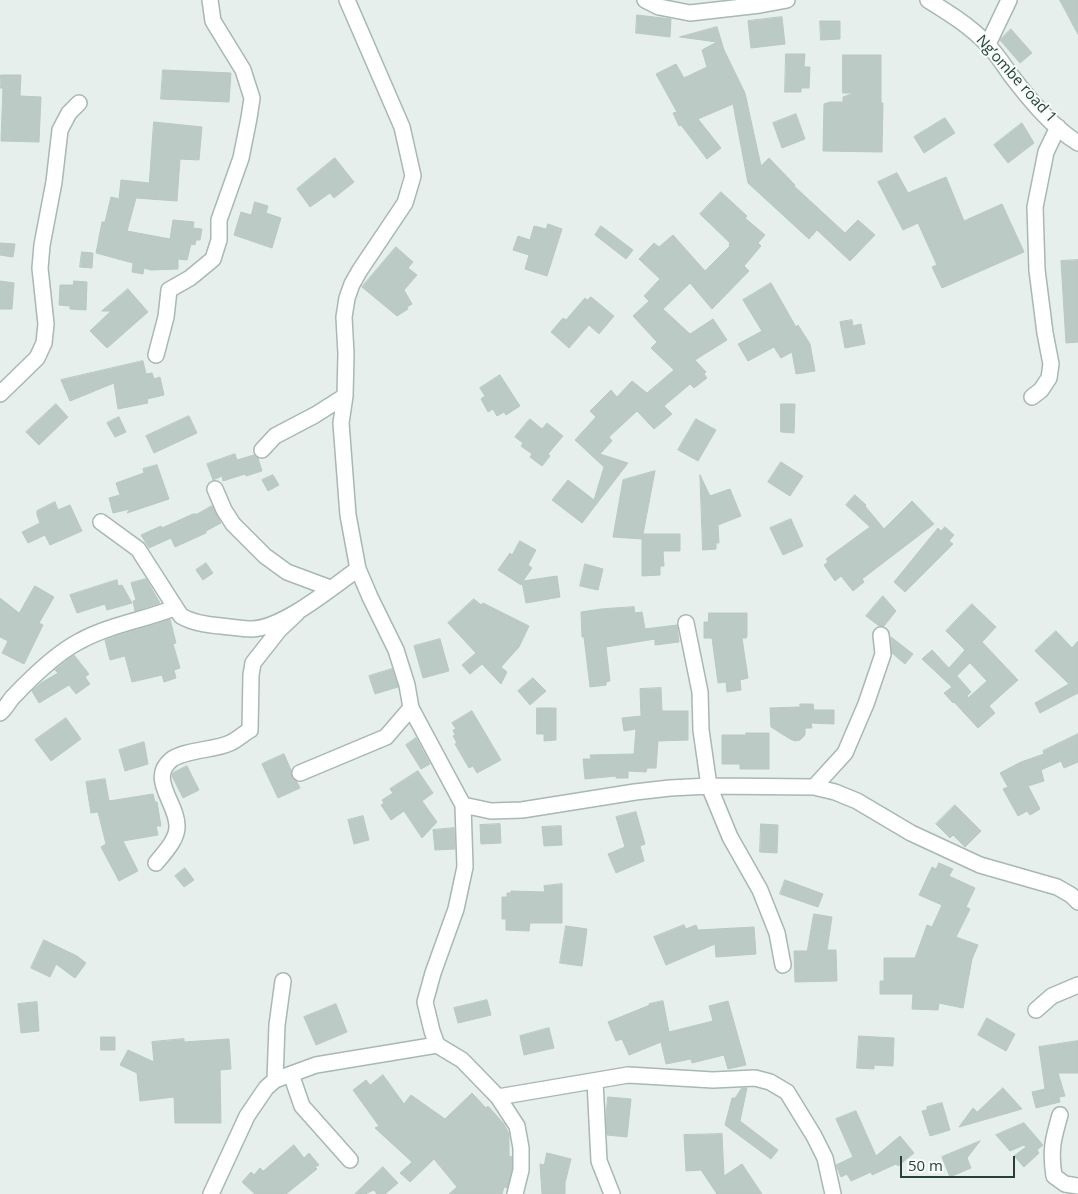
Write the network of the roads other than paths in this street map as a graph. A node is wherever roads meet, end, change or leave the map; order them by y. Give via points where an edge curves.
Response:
1 (210, 0) edge
2 (347, 0) edge
3 (645, 0) edge
4 (787, 0) edge
5 (928, 0) edge
6 (1009, 0) edge
7 (988, 44) junction
8 (79, 103) dead end
9 (1058, 127) junction
10 (1078, 143) edge
11 (156, 355) dead end
12 (0, 394) edge
13 (344, 396) junction
14 (1032, 397) dead end
15 (262, 450) dead end
16 (215, 489) dead end
17 (101, 522) dead end
18 (358, 569) junction
19 (330, 588) junction
20 (174, 608) junction
21 (297, 613) junction
22 (686, 623) dead end
23 (881, 635) dead end
24 (410, 708) junction
25 (0, 713) edge
26 (300, 774) dead end
27 (709, 786) junction
28 (814, 787) junction
29 (463, 805) junction
30 (156, 863) dead end
31 (1078, 902) edge
32 (783, 966) dead end
33 (283, 982) dead end
34 (1078, 985) edge
35 (1036, 1010) dead end
36 (437, 1045) junction
37 (291, 1074) junction
38 (276, 1080) junction
39 (595, 1080) junction
40 (498, 1097) junction
41 (1060, 1115) dead end
42 (350, 1160) dead end
43 (1078, 1186) edge
44 (211, 1194) edge
45 (515, 1194) edge
46 (612, 1194) edge
47 (833, 1194) edge

1 - 11 street via 213,21 243,70 252,98 249,118 241,158 219,220 219,240 213,259 169,290
2 - 13 street via 402,127 412,176 405,203 360,270 346,298
3 - 4 street via 659,7 690,13
5 - 7 street, Ng’ombe road 1 via 955,16
6 - 7 street
7 - 9 street, Ng’ombe road 1 via 1042,113
8 - 12 street via 60,130 42,245 44,343 37,358
9 - 10 street, Ng’ombe road 1
9 - 14 street via 1046,152 1035,207 1037,270 1051,364 1049,378
13 - 15 street via 275,436
13 - 18 street via 341,423 348,516
16 - 19 street via 233,524 265,556 287,572
17 - 20 street via 138,549
18 - 19 street
18 - 24 street via 396,650 408,685
19 - 21 street
20 - 21 street via 189,621 253,629 269,626
20 - 25 street via 80,640 33,678
21 - 30 street via 253,663 250,730 230,744 172,759 164,768 161,778 178,829
22 - 27 street via 700,692 701,730
23 - 28 street via 883,654 845,753
24 - 26 street via 386,737
24 - 29 street
27 - 28 street
27 - 29 street via 636,792 522,810 491,811
27 - 32 street via 730,837 760,890 777,933
28 - 31 street via 857,801 911,833 980,865 1057,887
29 - 36 street via 465,867 456,909 425,1002
33 - 38 street via 277,1025
34 - 35 street via 1052,996
36 - 37 street via 316,1065
36 - 40 street via 462,1060
37 - 38 street
37 - 42 street via 302,1106
38 - 44 street via 266,1088 247,1116
39 - 40 street
39 - 46 street via 599,1161
39 - 47 street via 628,1075 713,1080 755,1078 770,1082 787,1092 814,1136 825,1158
40 - 45 street via 517,1126 521,1148 521,1170
41 - 43 street via 1052,1142 1054,1176 1065,1184

